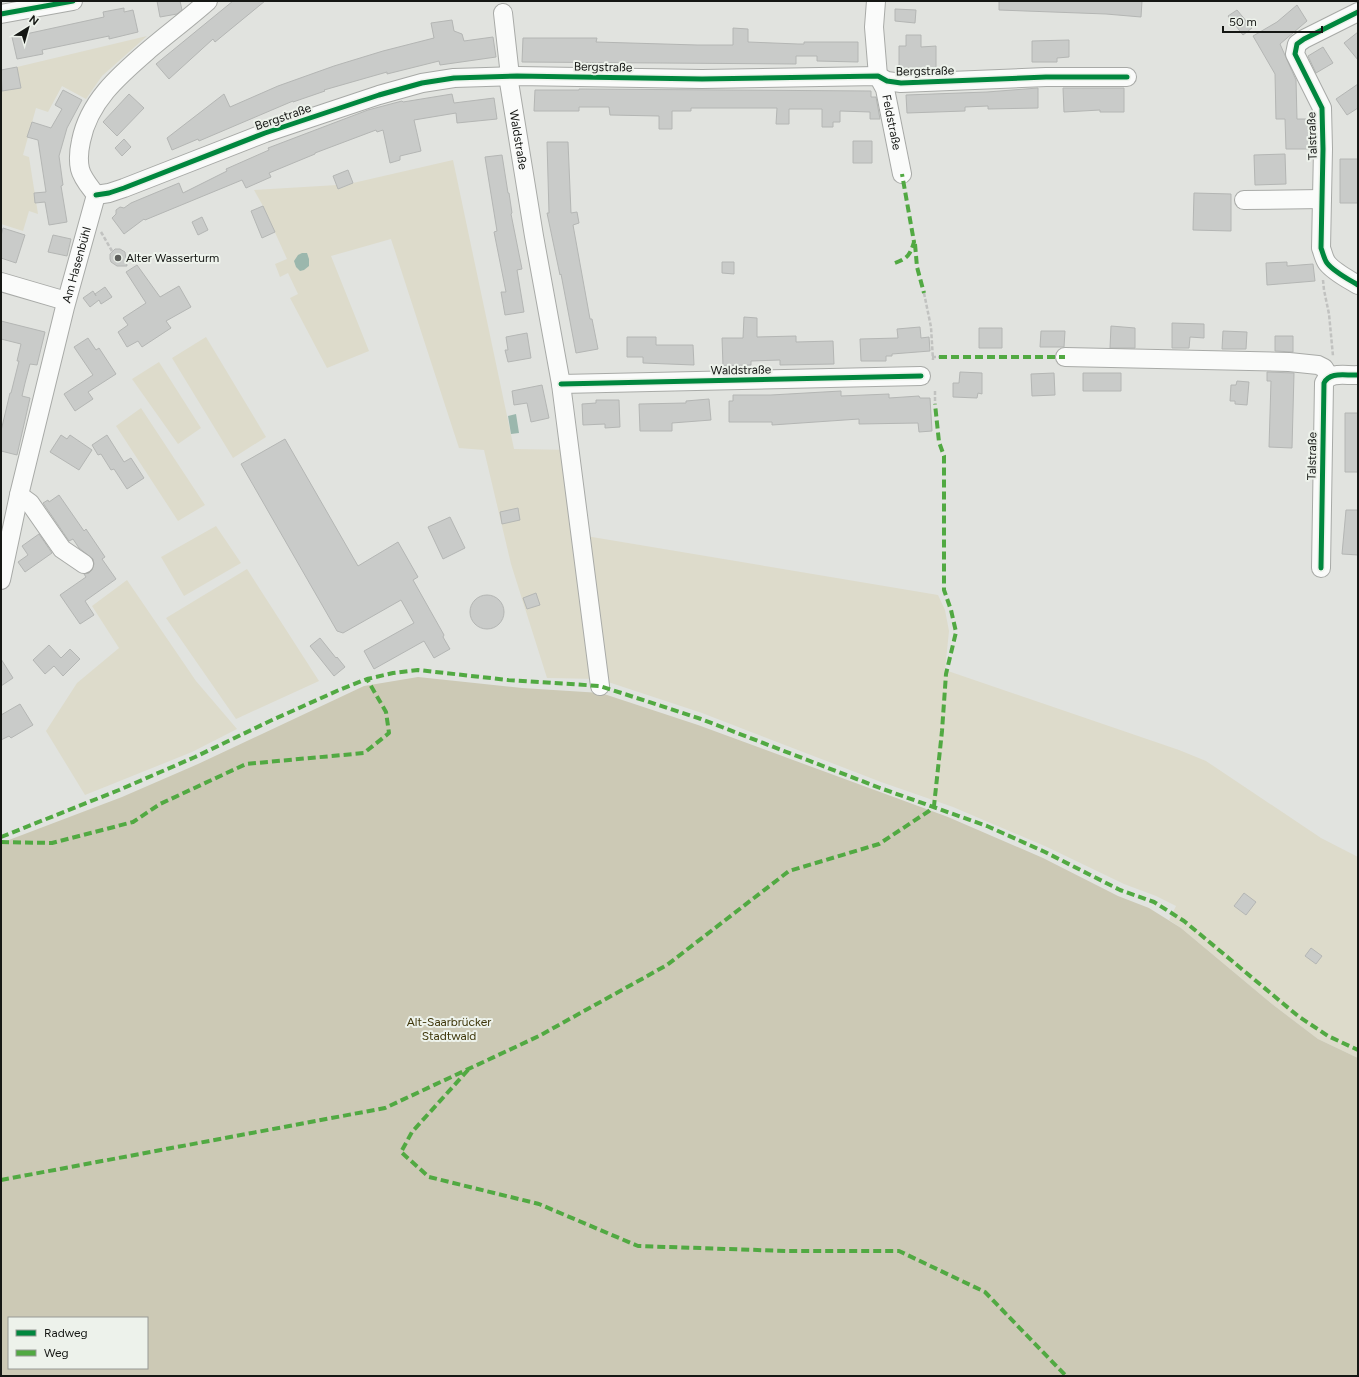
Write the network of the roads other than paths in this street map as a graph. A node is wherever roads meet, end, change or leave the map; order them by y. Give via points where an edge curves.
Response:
1 (73, 1) edge
2 (208, 1) edge
3 (876, 1) edge
4 (1358, 12) edge
5 (503, 13) dead end
6 (1, 14) edge
7 (508, 76) junction
8 (878, 76) junction
9 (1127, 77) dead end
10 (902, 174) dead end
11 (96, 195) junction
12 (1322, 199) junction
13 (1244, 200) dead end
14 (1, 282) edge
15 (1358, 285) edge
16 (66, 300) junction
17 (1066, 358) dead end
18 (1358, 375) edge
19 (921, 376) dead end
20 (1329, 376) junction
21 (561, 384) junction
22 (19, 496) junction
23 (84, 564) dead end
24 (1321, 568) dead end
25 (1, 580) edge
26 (600, 686) dead end

1 - 6 street
2 - 11 street via 118,77 103,94 91,114 82,136 79,159 80,170
3 - 8 street, Feldstraße via 874,27
4 - 12 street, Talstraße via 1304,39 1298,44 1296,54 1322,108
5 - 7 street, Waldstraße
7 - 8 street, Bergstraße
7 - 11 street, Bergstraße via 454,78 379,94 265,133 120,190
7 - 21 street, Waldstraße
8 - 9 street, Bergstraße via 887,81 901,82
8 - 10 street, Feldstraße via 885,89
11 - 16 street, Am Hasenbühl
12 - 13 street
12 - 15 street, Talstraße via 1321,248 1326,263
14 - 16 street
16 - 22 street, Am Hasenbühl
17 - 20 street via 1289,362 1318,365 1324,368
18 - 20 street
19 - 21 street, Waldstraße
20 - 24 street, Talstraße via 1323,388
21 - 26 street, Waldstraße
22 - 23 street via 30,503 62,549
22 - 25 street, Am Hasenbühl

